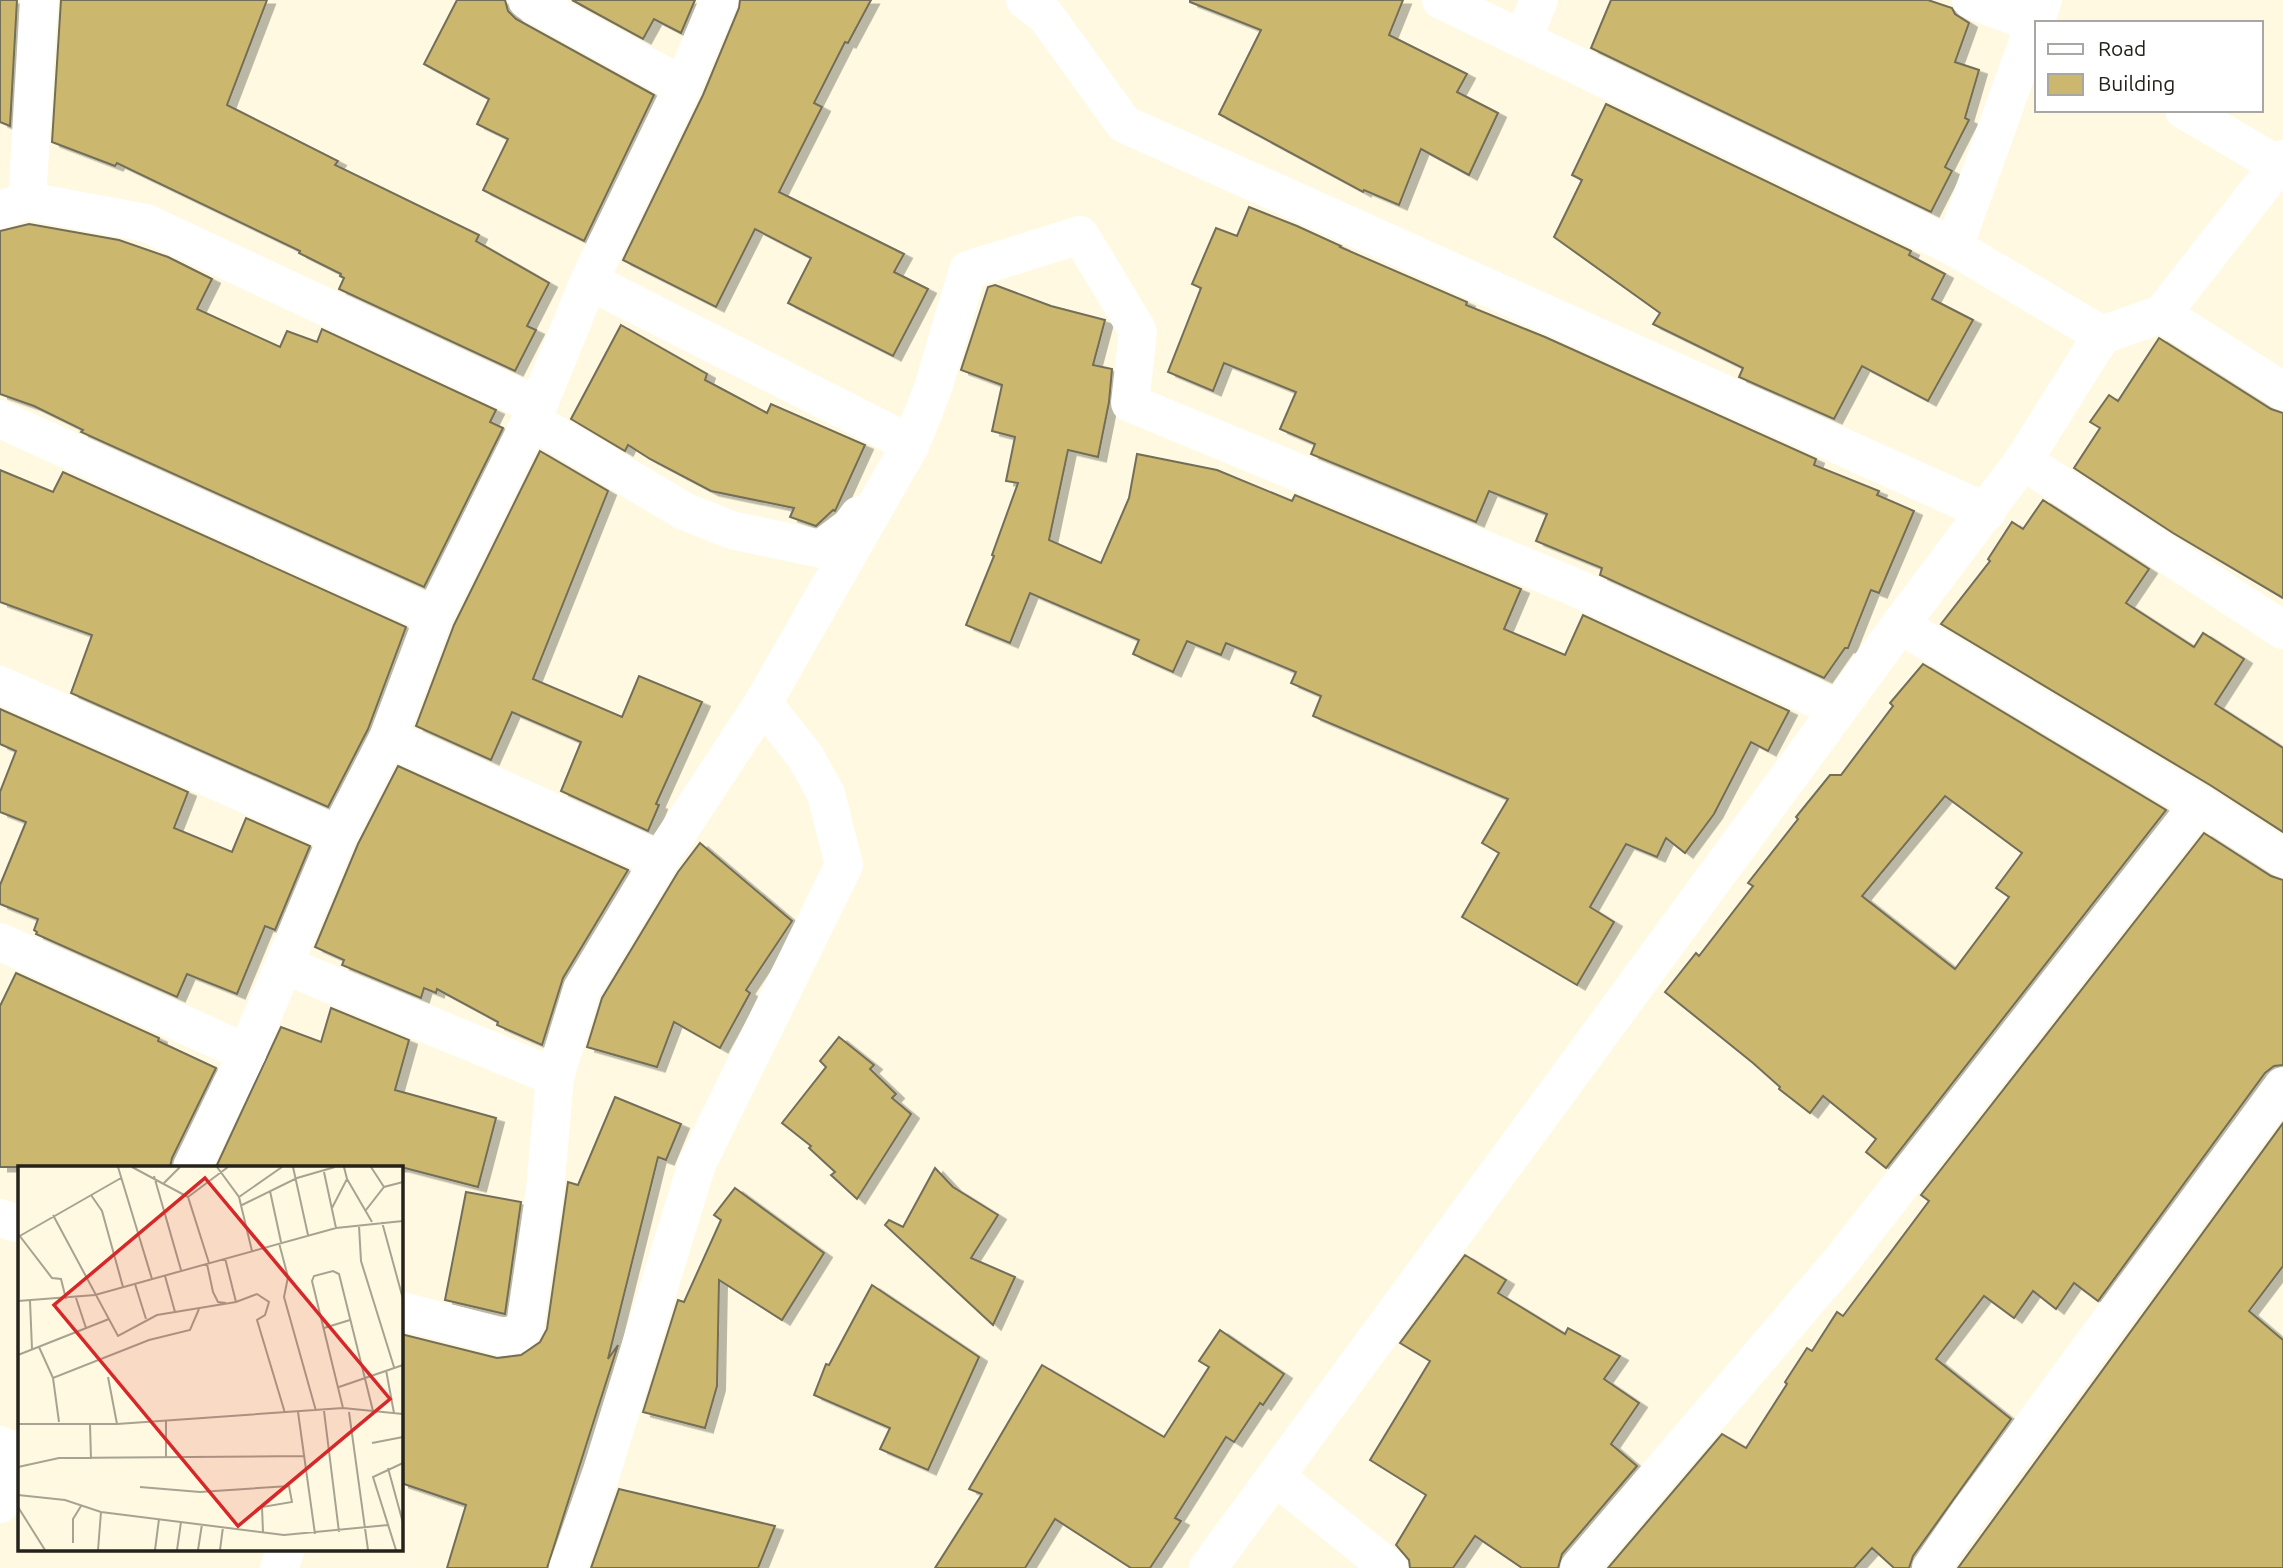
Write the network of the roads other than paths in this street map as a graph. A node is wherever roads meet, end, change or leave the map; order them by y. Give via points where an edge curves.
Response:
1 (39, 0) edge
2 (527, 0) edge
3 (719, 0) edge
4 (1026, 0) edge
5 (1441, 0) edge
6 (1539, 0) edge
7 (1971, 0) edge
8 (2037, 15) edge
9 (1523, 38) junction
10 (683, 86) junction
11 (2188, 112) edge
12 (2280, 162) edge
13 (13, 206) edge
14 (1954, 247) junction
15 (589, 281) junction
16 (2162, 314) junction
17 (2102, 335) junction
18 (2283, 391) edge
19 (535, 413) junction
20 (0, 419) edge
21 (911, 444) junction
22 (2023, 461) junction
23 (1986, 512) junction
24 (435, 615) junction
25 (1900, 625) junction
26 (2283, 630) edge
27 (0, 685) edge
28 (763, 703) junction
29 (1838, 709) junction
30 (388, 738) junction
31 (2199, 804) junction
32 (338, 835) junction
33 (2283, 858) edge
34 (660, 860) junction
35 (0, 942) edge
36 (284, 965) junction
37 (247, 1053) junction
38 (555, 1077) junction
39 (2283, 1086) edge
40 (192, 1166) edge
41 (0, 1218) edge
42 (18, 1224) edge
43 (402, 1311) edge
44 (0, 1445) edge
45 (18, 1454) edge
46 (18, 1474) edge
47 (1276, 1477) junction
48 (0, 1504) edge
49 (286, 1550) edge
50 (279, 1568) edge
51 (568, 1568) edge
52 (1209, 1568) edge
53 (1389, 1568) edge
54 (1579, 1568) edge
55 (1931, 1568) edge

1 - 13 street
2 - 10 street
3 - 10 street
4 - 23 street via 1046,16 1124,124
5 - 9 street
6 - 9 street
7 - 8 street
8 - 14 street
9 - 14 street
10 - 15 street
11 - 12 street
12 - 16 street
13 - 19 street via 146,223
14 - 17 street
15 - 19 street
15 - 21 street
16 - 17 street
16 - 18 street
17 - 22 street
19 - 21 street via 694,515 731,530 821,549 850,527
19 - 24 street
20 - 24 street
21 - 28 street
21 - 29 street via 968,270 1080,235 1138,331 1129,403 1572,586
22 - 23 street
22 - 26 street
23 - 25 street
24 - 30 street
25 - 29 street
25 - 31 street
27 - 32 street
28 - 34 street
28 - 51 street via 805,756 826,794 844,865 697,1164
29 - 47 street
30 - 32 street
30 - 34 street
31 - 33 street
31 - 54 street via 1841,1261
32 - 36 street
34 - 38 street via 582,989
35 - 37 street
36 - 37 street
36 - 38 street
37 - 40 street
38 - 43 street via 545,1190 525,1326 516,1335 502,1336
39 - 55 street
41 - 42 street
44 - 45 street
46 - 48 street
47 - 52 street
47 - 53 street
49 - 50 street

